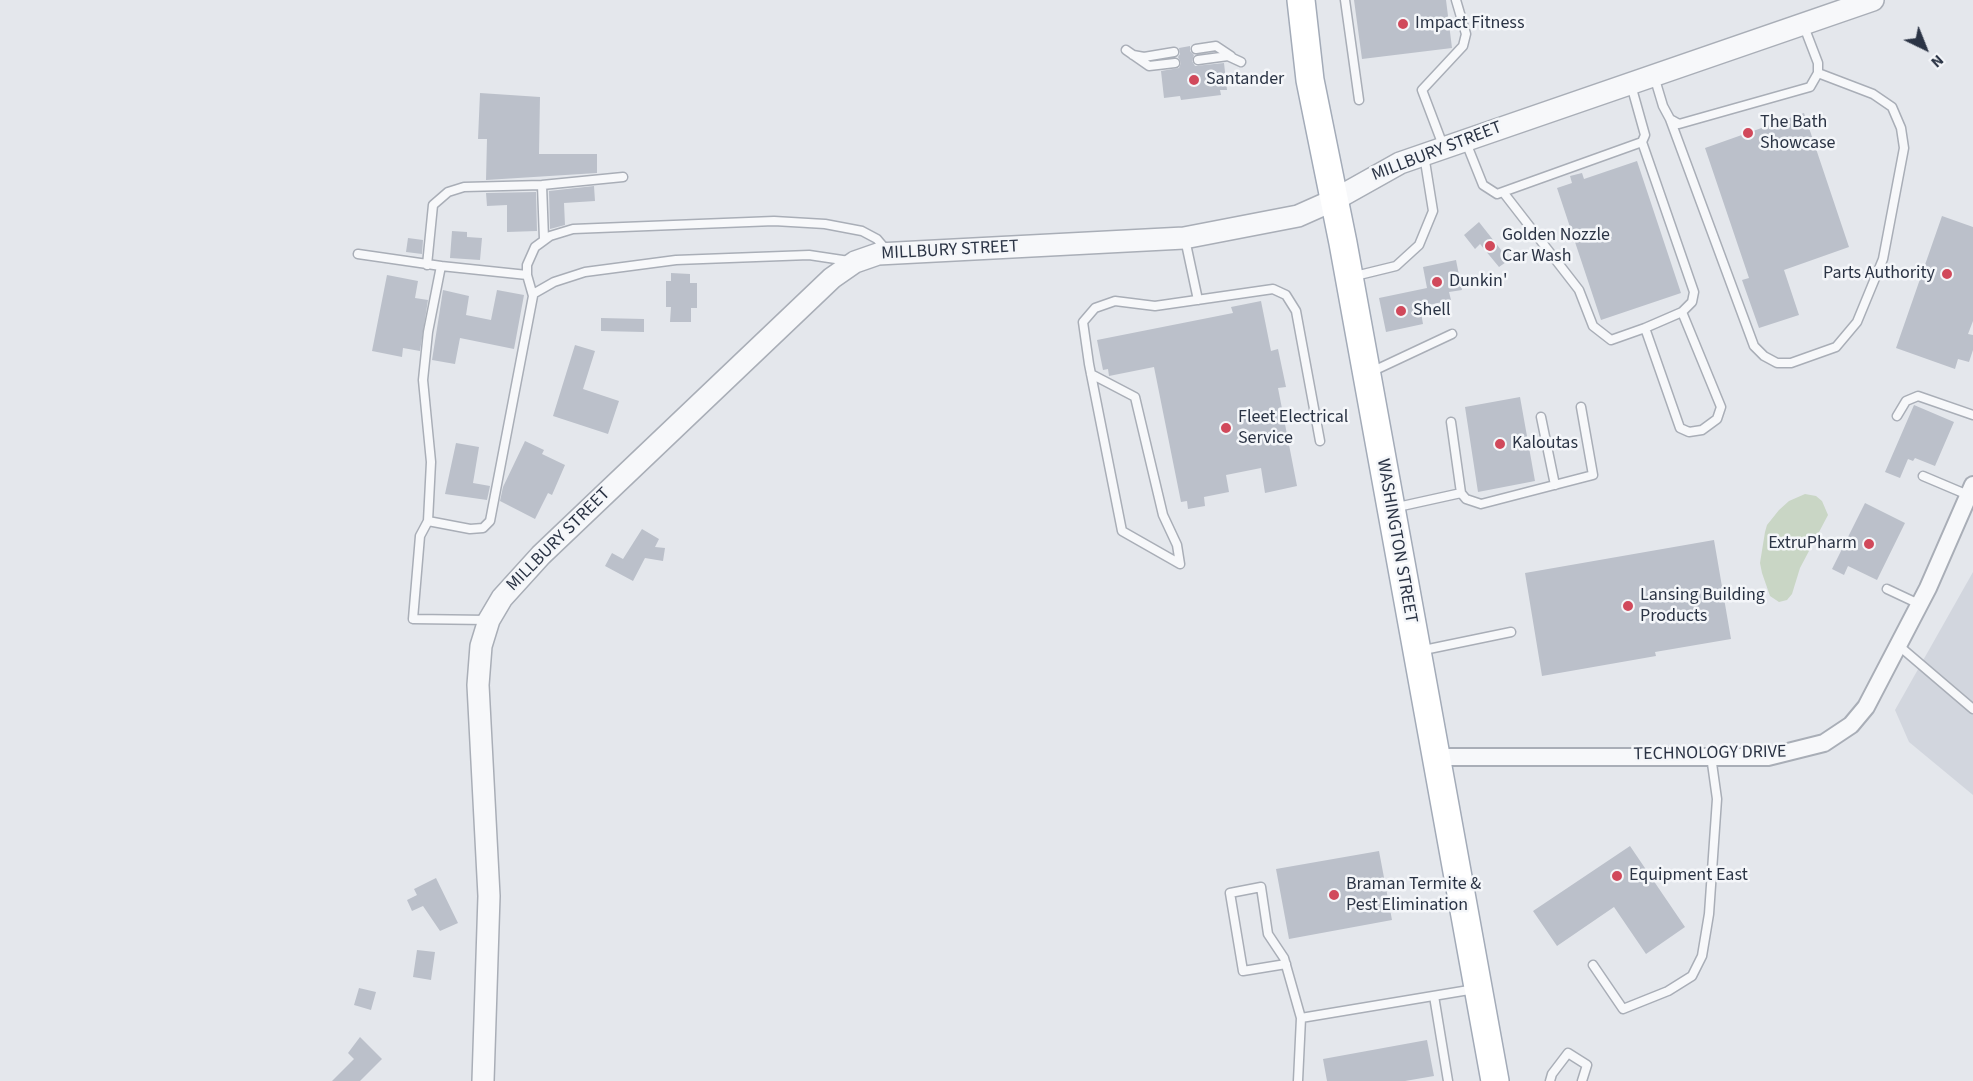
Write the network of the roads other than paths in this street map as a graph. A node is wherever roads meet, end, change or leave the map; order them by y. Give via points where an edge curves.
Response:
1 (1301, 0) edge
2 (1345, 0) edge
3 (1456, 0) edge
4 (1873, 0) edge
5 (1803, 24) junction
6 (1132, 55) dead end
7 (1175, 58) dead end
8 (1238, 60) joint
9 (1654, 74) junction
10 (1818, 74) junction
11 (1630, 82) junction
12 (1359, 100) dead end
13 (1670, 119) junction
14 (1465, 140) junction
15 (1642, 142) junction
16 (1434, 151) junction
17 (623, 177) dead end
18 (542, 185) junction
19 (1503, 192) junction
20 (1334, 200) junction
21 (1184, 238) junction
22 (544, 239) junction
23 (889, 253) junction
24 (358, 254) dead end
25 (855, 262) junction
26 (427, 265) junction
27 (441, 267) junction
28 (527, 275) junction
29 (1349, 277) junction
30 (533, 294) junction
31 (1198, 300) junction
32 (1682, 312) junction
33 (1645, 328) junction
34 (1452, 334) dead end
35 (1091, 374) junction
36 (1366, 374) junction
37 (1581, 407) dead end
38 (1973, 415) edge
39 (1897, 416) dead end
40 (1541, 417) dead end
41 (1451, 422) dead end
42 (1320, 441) dead end
43 (1923, 476) dead end
44 (1555, 485) junction
45 (1971, 490) edge
46 (1461, 493) junction
47 (1390, 508) junction
48 (428, 521) junction
49 (1887, 589) dead end
50 (1919, 604) junction
51 (489, 620) junction
52 (1511, 632) dead end
53 (1898, 645) junction
54 (1416, 652) junction
55 (1973, 709) edge
56 (1711, 756) junction
57 (1435, 757) junction
58 (1286, 964) junction
59 (1593, 964) dead end
60 (1478, 988) junction
61 (1434, 996) junction
62 (1301, 1018) junction
63 (483, 1081) edge
64 (1298, 1081) edge
65 (1448, 1081) edge
66 (1495, 1081) edge
67 (1550, 1081) edge
68 (1582, 1081) edge

1 - 20 main road, WASHINGTON STREET via 1310,80
2 - 12 lane
3 - 16 lane via 1466,34 1464,46 1422,90
4 - 5 street, MILLBURY STREET
5 - 9 street, MILLBURY STREET
5 - 10 lane via 1818,63
6 - 7 lane via 1149,66
8 - 8 lane via 1216,46 1197,54 1228,56
9 - 11 street, MILLBURY STREET
9 - 13 lane
10 - 13 lane via 1810,87 1679,124
10 - 13 lane via 1873,94 1892,107 1904,148 1883,259 1857,322 1836,347 1791,363 1777,363 1754,346
11 - 14 street, MILLBURY STREET
11 - 15 lane via 1645,135
14 - 16 street, MILLBURY STREET
14 - 19 lane via 1483,184 1497,194
15 - 19 lane
15 - 32 lane via 1694,292 1692,302
16 - 20 street, MILLBURY STREET via 1400,163
16 - 29 lane via 1433,211 1419,245 1396,266
17 - 18 lane
18 - 22 lane
18 - 26 lane via 464,187 440,197 433,205
19 - 33 lane via 1580,290 1593,326 1611,340
20 - 21 street, MILLBURY STREET via 1282,219
20 - 29 main road, WASHINGTON STREET
21 - 23 street, MILLBURY STREET
21 - 31 lane
22 - 23 lane via 573,229 787,222 862,231 877,239
22 - 28 lane via 530,255
23 - 25 street, MILLBURY STREET
24 - 26 lane
25 - 30 lane via 809,255 676,260 585,272
25 - 51 street, MILLBURY STREET via 832,278 547,549 506,592
26 - 27 lane
27 - 28 lane
27 - 48 lane via 423,380 430,462
28 - 30 lane
29 - 36 main road, WASHINGTON STREET
30 - 48 lane via 490,521 483,528 470,529
31 - 35 lane via 1155,306 1115,301 1095,308 1083,322
31 - 42 lane via 1273,289 1286,295 1296,311
32 - 33 lane
32 - 33 lane via 1721,407 1717,419 1702,430 1689,432 1680,428
34 - 36 lane
35 - 35 lane via 1122,531 1180,564 1177,545 1163,515 1135,397
36 - 47 main road, WASHINGTON STREET
37 - 44 lane via 1593,475
38 - 39 lane via 1918,396 1906,401
40 - 44 lane
41 - 46 lane
43 - 45 lane
44 - 46 lane via 1481,504
45 - 50 street, TECHNOLOGY DRIVE
46 - 47 lane
47 - 54 main road, WASHINGTON STREET
48 - 51 lane via 420,537 413,619
49 - 50 lane
50 - 53 street, TECHNOLOGY DRIVE
51 - 63 street, MILLBURY STREET via 478,685 489,896
52 - 54 lane
53 - 55 lane
53 - 56 street, TECHNOLOGY DRIVE via 1858,717 1833,738 1768,757
54 - 57 main road, WASHINGTON STREET
56 - 57 street, TECHNOLOGY DRIVE
56 - 59 lane via 1717,799 1709,914 1702,956 1692,976 1668,991 1623,1009
57 - 60 main road, WASHINGTON STREET
58 - 58 lane via 1268,934 1261,887 1230,893 1243,971
58 - 62 lane
60 - 61 lane
60 - 66 main road, WASHINGTON STREET
61 - 62 lane
61 - 65 lane
62 - 64 lane
67 - 68 lane via 1568,1053 1587,1065

